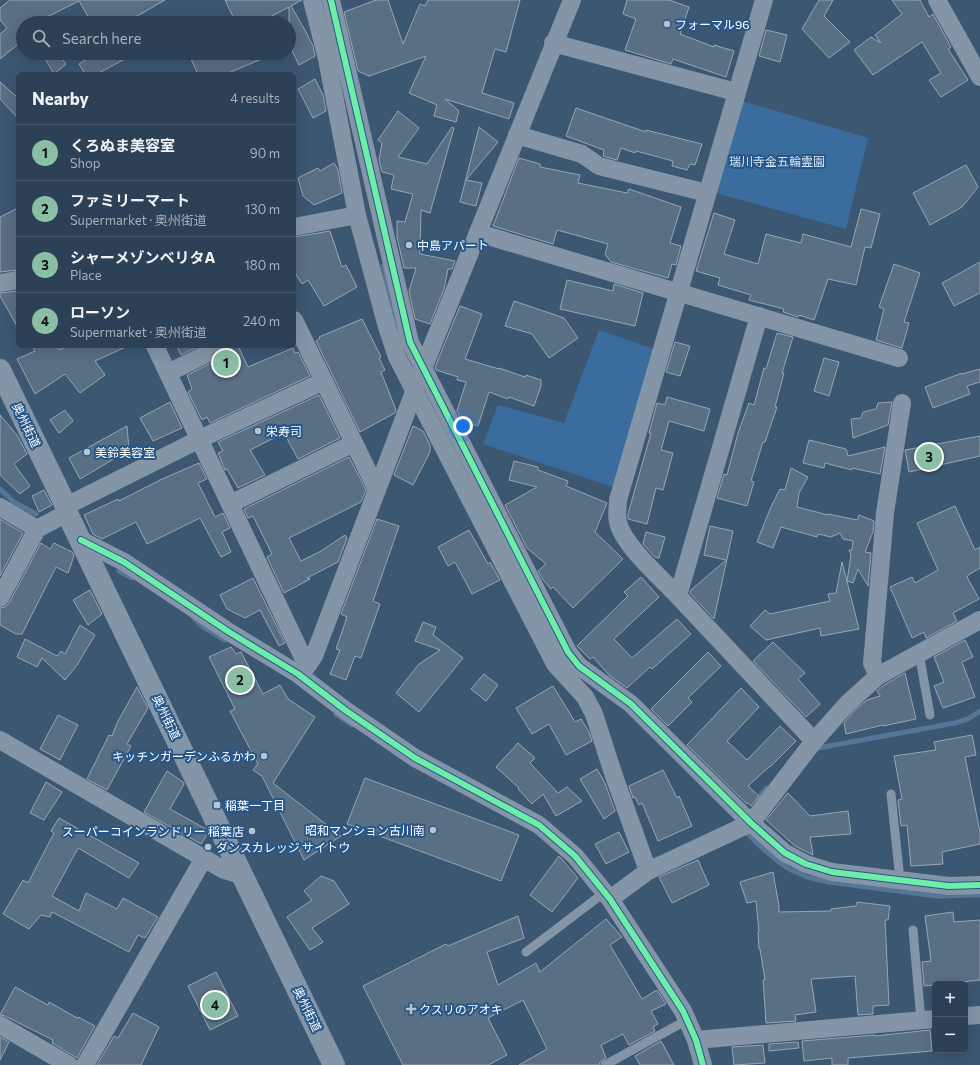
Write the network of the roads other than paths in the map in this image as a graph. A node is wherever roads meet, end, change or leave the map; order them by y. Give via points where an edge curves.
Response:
1 (312, 0) edge
2 (331, 0) edge
3 (572, 0) edge
4 (764, 0) edge
5 (937, 0) edge
6 (553, 43) junction
7 (980, 77) edge
8 (736, 92) junction
9 (517, 135) junction
10 (707, 193) junction
11 (357, 215) junction
12 (296, 227) edge
13 (478, 233) junction
14 (16, 280) edge
15 (0, 284) edge
16 (678, 292) junction
17 (759, 316) junction
18 (296, 324) edge
19 (157, 348) edge
20 (218, 348) edge
21 (899, 358) dead end
22 (0, 370) edge
23 (168, 373) junction
24 (419, 379) junction
25 (324, 381) junction
26 (902, 403) dead end
27 (200, 440) junction
28 (354, 442) junction
29 (377, 490) junction
30 (230, 504) junction
31 (0, 506) edge
32 (67, 510) junction
33 (37, 529) junction
34 (81, 540) junction
35 (678, 596) junction
36 (0, 598) edge
37 (980, 620) edge
38 (920, 653) junction
39 (302, 670) junction
40 (878, 676) junction
41 (930, 715) dead end
42 (0, 740) edge
43 (814, 741) junction
44 (891, 794) dead end
45 (745, 826) junction
46 (204, 858) junction
47 (648, 871) junction
48 (244, 876) junction
49 (900, 880) junction
50 (980, 885) edge
51 (608, 896) junction
52 (913, 930) dead end
53 (526, 952) dead end
54 (980, 1015) edge
55 (968, 1016) edge
56 (687, 1020) junction
57 (928, 1020) edge
58 (0, 1025) edge
59 (696, 1040) junction
60 (69, 1065) edge
61 (85, 1065) edge
62 (334, 1065) edge
63 (605, 1065) edge
64 (703, 1065) edge

1 - 11 street via 327,59
2 - 24 street via 410,342 416,354
3 - 6 street
4 - 8 street
5 - 7 street
6 - 8 street
6 - 9 street
8 - 10 street
9 - 10 street via 582,154 599,166
9 - 13 street
10 - 16 street
11 - 12 street
11 - 24 street via 397,357
13 - 16 street
13 - 24 street
14 - 15 street
16 - 17 street
16 - 35 street via 618,500 617,521 632,547
17 - 21 street
17 - 35 street
18 - 25 street
19 - 23 street
20 - 23 street
22 - 32 street, 奥州街道
23 - 27 street
24 - 29 street
24 - 45 street via 568,652 579,666 631,704
24 - 47 street via 555,664 585,696 594,714
25 - 27 street
25 - 28 street
26 - 40 street via 885,513 872,663
27 - 30 street
27 - 32 street
28 - 29 street
28 - 30 street
29 - 39 street via 314,656
30 - 39 street
31 - 33 street
32 - 33 street
32 - 34 street, 奥州街道
33 - 36 street
34 - 39 street via 124,562 229,632
34 - 48 street, 奥州街道
35 - 43 street
37 - 38 street
38 - 40 street
38 - 41 lane
39 - 51 street via 345,710 415,758 539,825 576,856
40 - 43 street via 848,703
42 - 46 street
43 - 45 street
44 - 49 lane
45 - 47 street
45 - 49 street via 785,854 806,864 832,872
46 - 48 street via 224,870
46 - 61 street
47 - 51 street
48 - 62 street, 奥州街道
49 - 50 street via 949,886
51 - 53 lane
51 - 56 street
52 - 57 lane
54 - 55 street
56 - 59 street
56 - 63 lane
57 - 59 street
58 - 60 street
59 - 64 street

